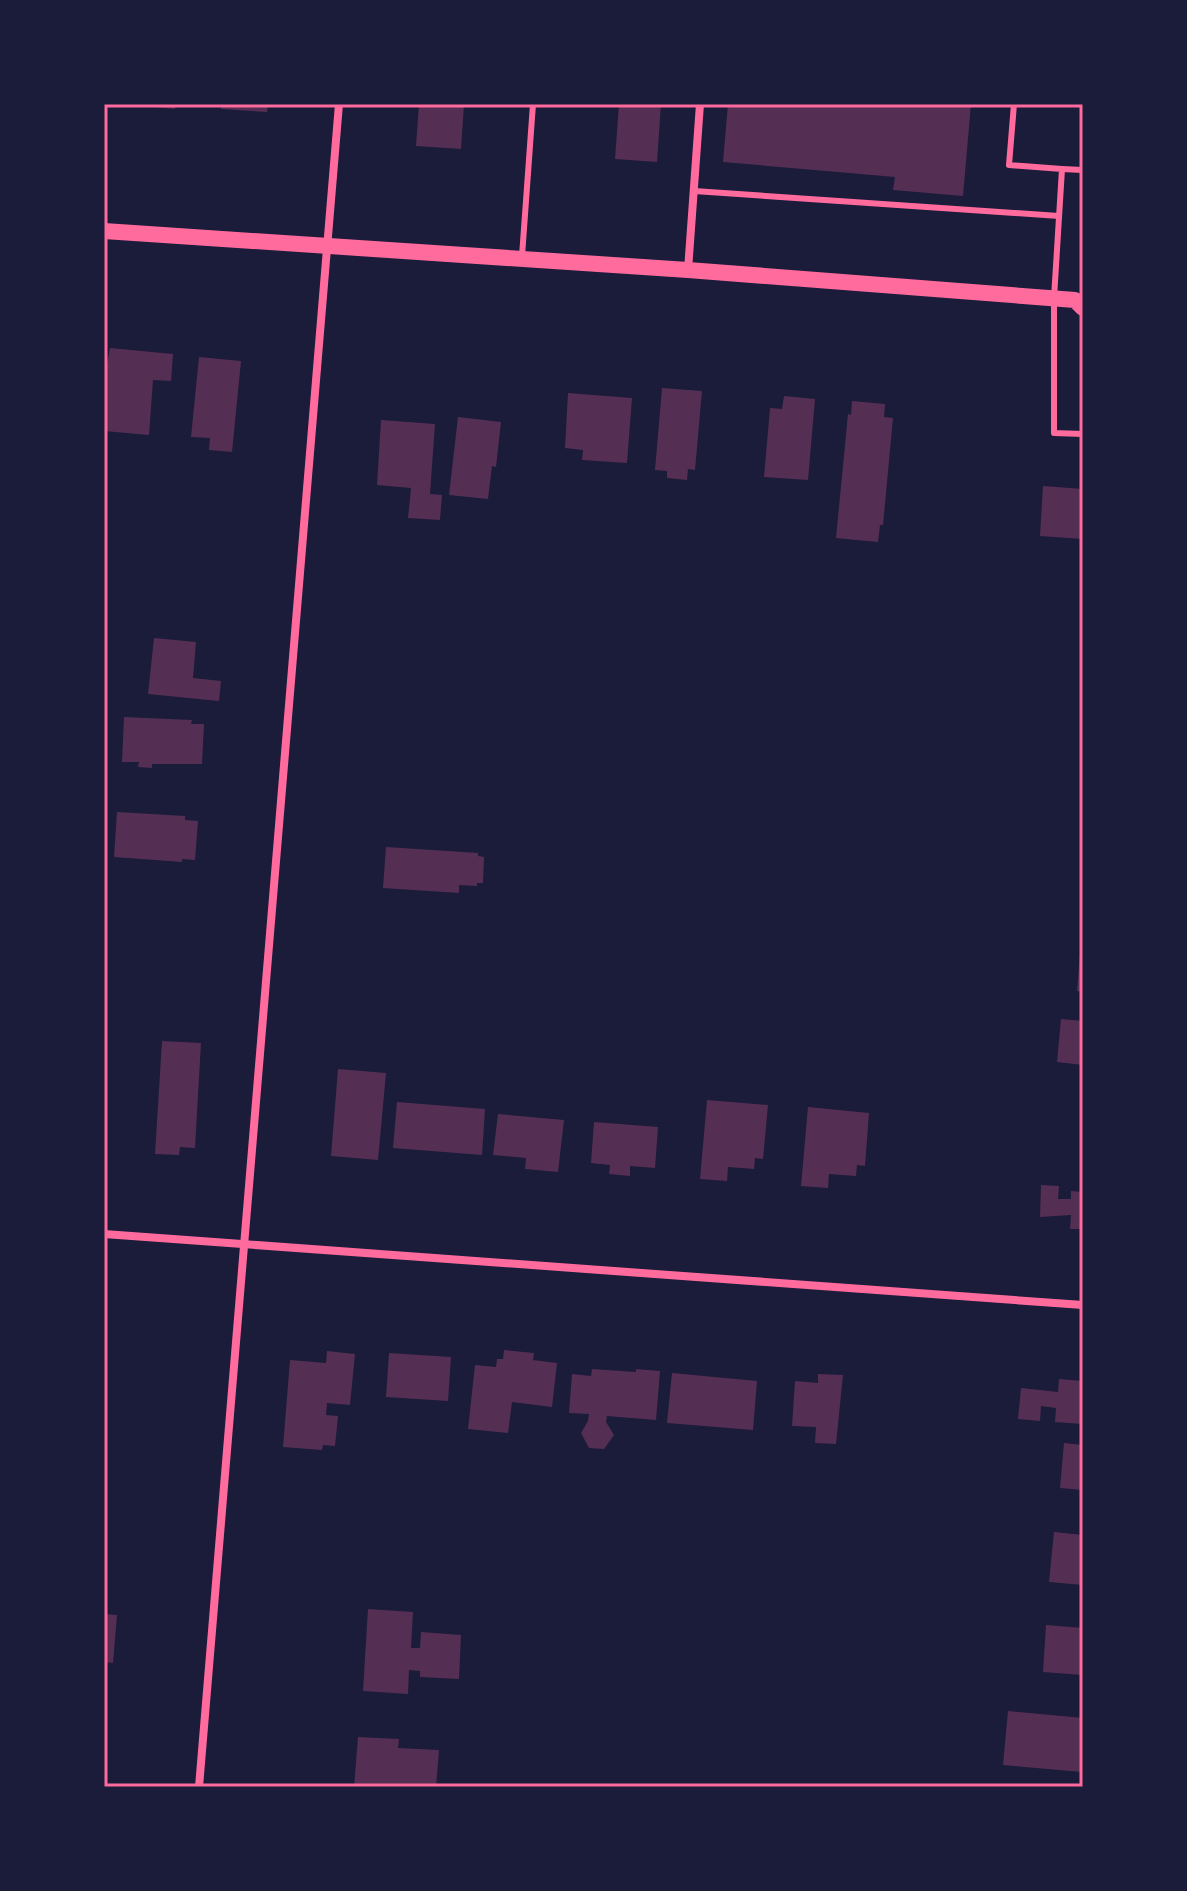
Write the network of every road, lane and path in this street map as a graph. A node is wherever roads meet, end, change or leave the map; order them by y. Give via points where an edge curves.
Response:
1 (339, 104) edge
2 (533, 104) edge
3 (700, 104) edge
4 (1014, 104) edge
5 (1062, 169) junction
6 (1083, 170) edge
7 (694, 191) junction
8 (1059, 216) junction
9 (104, 231) edge
10 (328, 247) junction
11 (522, 260) junction
12 (688, 270) junction
13 (1054, 298) junction
14 (1080, 300) edge
15 (1083, 434) edge
16 (104, 1234) edge
17 (245, 1244) junction
18 (1083, 1305) edge
19 (199, 1787) edge

1 - 10 street
2 - 11 lane
3 - 7 street
4 - 5 lane via 1009,165
5 - 6 lane
5 - 8 lane
7 - 8 lane
7 - 12 street
8 - 13 lane
9 - 10 main road
10 - 11 main road
10 - 17 street
11 - 12 main road
12 - 13 main road
13 - 14 main road
13 - 15 lane via 1054,433
16 - 17 street
17 - 18 street
17 - 19 street

